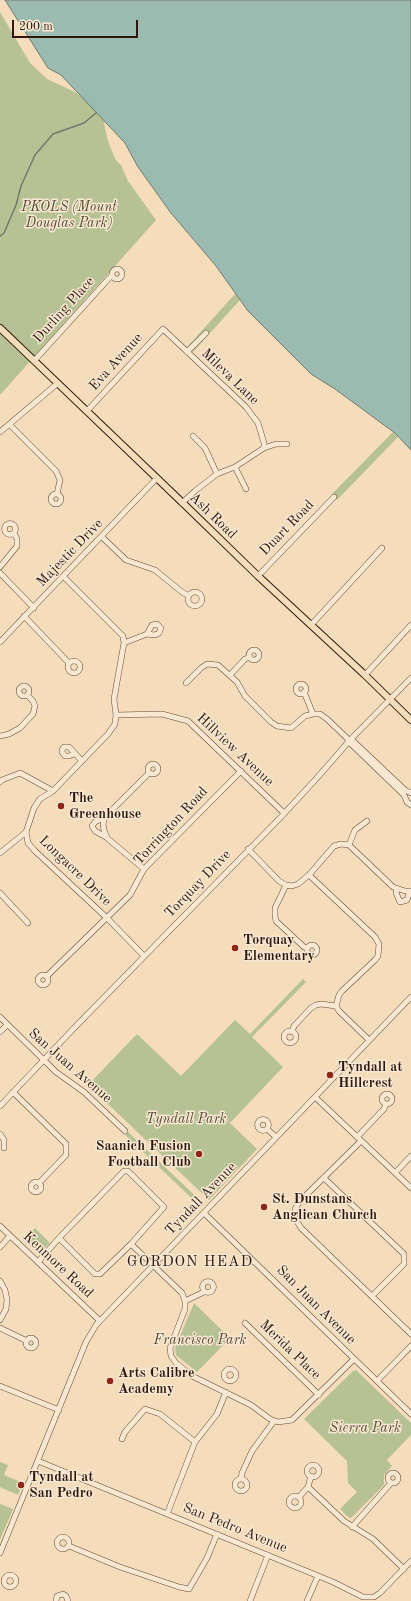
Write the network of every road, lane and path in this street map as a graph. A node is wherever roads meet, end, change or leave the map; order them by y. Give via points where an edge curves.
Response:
1 (112, 276) dead end
2 (0, 328) edge
3 (162, 329) joint
4 (206, 333) dead end
5 (187, 352) junction
6 (34, 361) junction
7 (58, 383) junction
8 (87, 411) junction
9 (10, 425) junction
10 (0, 432) edge
11 (193, 436) dead end
12 (287, 444) dead end
13 (264, 448) junction
14 (235, 467) junction
15 (217, 474) junction
16 (157, 478) junction
17 (246, 489) dead end
18 (56, 494) dead end
19 (334, 497) dead end
20 (182, 503) junction
21 (14, 533) dead end
22 (102, 537) junction
23 (382, 548) dead end
24 (0, 567) edge
25 (0, 573) edge
26 (258, 576) junction
27 (64, 577) junction
28 (189, 596) dead end
29 (34, 608) junction
30 (24, 616) junction
31 (311, 625) junction
32 (411, 625) edge
33 (147, 634) dead end
34 (0, 642) edge
35 (124, 643) junction
36 (250, 657) dead end
37 (69, 663) dead end
38 (230, 675) junction
39 (365, 675) junction
40 (411, 678) edge
41 (186, 683) dead end
42 (304, 692) dead end
43 (27, 694) dead end
44 (390, 699) junction
45 (312, 714) junction
46 (116, 715) junction
47 (411, 720) edge
48 (0, 736) edge
49 (349, 740) junction
50 (74, 754) dead end
51 (82, 761) junction
52 (241, 771) junction
53 (149, 773) dead end
54 (0, 782) edge
55 (52, 791) junction
56 (411, 793) edge
57 (411, 805) edge
58 (284, 813) junction
59 (105, 817) junction
60 (367, 821) dead end
61 (26, 832) junction
62 (108, 838) junction
63 (349, 845) junction
64 (248, 850) junction
65 (0, 853) edge
66 (144, 869) junction
67 (309, 875) junction
68 (286, 885) junction
69 (397, 890) junction
70 (410, 891) edge
71 (0, 893) edge
72 (107, 918) junction
73 (28, 923) dead end
74 (307, 948) dead end
75 (144, 956) junction
76 (47, 976) dead end
77 (411, 997) edge
78 (336, 1006) junction
79 (0, 1018) edge
80 (7, 1025) junction
81 (0, 1032) edge
82 (292, 1032) dead end
83 (369, 1040) junction
84 (44, 1061) junction
85 (13, 1092) junction
86 (315, 1097) junction
87 (386, 1104) dead end
88 (0, 1106) edge
89 (267, 1129) dead end
90 (125, 1131) dead end
91 (0, 1134) edge
92 (276, 1137) junction
93 (359, 1139) junction
94 (4, 1148) dead end
95 (411, 1156) edge
96 (395, 1173) junction
97 (324, 1178) junction
98 (39, 1183) dead end
99 (411, 1188) edge
100 (204, 1213) junction
101 (0, 1226) edge
102 (10, 1236) junction
103 (59, 1238) junction
104 (131, 1244) junction
105 (0, 1247) edge
106 (404, 1259) junction
107 (411, 1261) edge
108 (38, 1262) junction
109 (153, 1265) junction
110 (0, 1282) edge
111 (204, 1292) dead end
112 (372, 1296) junction
113 (185, 1300) junction
114 (0, 1320) edge
115 (100, 1320) junction
116 (244, 1323) dead end
117 (0, 1328) edge
118 (411, 1334) edge
119 (27, 1341) dead end
120 (411, 1346) edge
121 (354, 1359) junction
122 (227, 1381) dead end
123 (376, 1381) junction
124 (0, 1386) edge
125 (225, 1392) junction
126 (319, 1395) junction
127 (59, 1410) junction
128 (411, 1414) edge
129 (274, 1421) junction
130 (122, 1439) dead end
131 (195, 1442) junction
132 (38, 1461) junction
133 (311, 1476) dead end
134 (241, 1478) dead end
135 (391, 1483) dead end
136 (308, 1487) junction
137 (299, 1497) dead end
138 (168, 1514) junction
139 (352, 1527) junction
140 (217, 1534) junction
141 (69, 1546) dead end
142 (0, 1553) edge
143 (268, 1555) junction
144 (411, 1561) edge
145 (404, 1569) junction
146 (318, 1576) junction
147 (56, 1601) edge
148 (68, 1601) edge
149 (250, 1601) edge
150 (307, 1601) edge

1 - 6 street, Durling Place
2 - 6 main road, Ash Road
3 - 5 street, Mileva Lane
3 - 8 street, Eva Avenue
4 - 5 street
5 - 13 street, Mileva Lane via 246,407 258,423
6 - 7 main road, Ash Road
7 - 8 main road, Ash Road
7 - 9 street
8 - 16 main road, Ash Road
9 - 10 street
9 - 18 street via 56,471 60,480
11 - 15 street via 205,448
12 - 13 street
13 - 14 street
14 - 15 street
14 - 17 street
15 - 20 street
16 - 20 main road, Ash Road
16 - 22 street, Majestic Drive
19 - 26 street, Duart Road
20 - 26 main road, Ash Road
21 - 24 street via 17,546
22 - 27 street, Majestic Drive
22 - 28 street via 126,560 155,570
23 - 31 street
25 - 29 street
26 - 31 main road, Ash Road
27 - 29 street, Majestic Drive
27 - 35 street via 123,636
29 - 30 street, Majestic Drive
30 - 34 street, Majestic Drive
30 - 37 street
31 - 39 main road, Ash Road
32 - 39 street
33 - 35 street
35 - 46 street, Longacre Drive via 114,699
36 - 38 street
38 - 41 street via 218,665 207,664
38 - 45 street via 245,696 277,726 291,728
39 - 44 main road, Ash Road
40 - 44 street, Torquay Drive
42 - 45 street
43 - 48 street via 33,701 33,714 20,728
44 - 47 main road, Ash Road
44 - 49 street, Torquay Drive
45 - 49 street via 320,714
46 - 51 street, Longacre Drive via 115,724 108,734
46 - 52 street, Hillview Avenue via 162,714 188,721
49 - 56 street
49 - 57 street
49 - 58 street, Torquay Drive
50 - 51 street
51 - 55 street, Longacre Drive
52 - 58 street, Hillview Avenue
52 - 66 street, Torrington Road
53 - 59 street
54 - 55 street via 20,774
55 - 61 street, Longacre Drive via 40,799 34,808
58 - 64 street, Torquay Drive
59 - 62 street via 103,824
59 - 62 street via 92,826
60 - 63 street via 355,830
61 - 65 street
61 - 72 street, Longacre Drive via 28,843 35,851
62 - 66 street
63 - 67 street via 334,846
63 - 69 street
64 - 68 street
64 - 75 street, Torquay Drive
66 - 72 street, Torrington Road via 130,895
67 - 68 street via 298,884
67 - 78 street via 379,944 378,956 339,994
68 - 74 street via 275,908 276,921
69 - 70 street
69 - 70 street via 400,902 407,900
71 - 73 street
72 - 75 street, Longacre Drive
72 - 76 street, Torrington Road
75 - 84 street, Torquay Drive
77 - 83 street, Tyndall Avenue
78 - 82 street via 316,1005 294,1026
78 - 83 street
79 - 80 street, San Juan Avenue
80 - 81 street
80 - 84 street, San Juan Avenue
83 - 86 street, Tyndall Avenue
84 - 85 street, Torquay Drive
84 - 90 street, San Juan Avenue via 84,1092
85 - 88 street, Torquay Drive
85 - 98 street via 66,1144 66,1156
86 - 92 street, Tyndall Avenue
86 - 93 street
87 - 93 street
89 - 92 street
91 - 94 street via 4,1140
92 - 100 street, Tyndall Avenue
93 - 96 street
93 - 97 street
95 - 96 street
96 - 99 street
97 - 106 street via 404,1254
97 - 112 street via 298,1204 295,1212 296,1221
100 - 109 street, Tyndall Avenue
100 - 121 street, San Juan Avenue
101 - 102 street, Kenmore Road
102 - 105 street
102 - 108 street, Kenmore Road
103 - 104 street via 95,1274 100,1274
103 - 104 street via 124,1171 128,1171 164,1207
103 - 108 street
104 - 109 street
106 - 107 street
106 - 112 street via 404,1264
108 - 115 street, Kenmore Road
109 - 113 street via 182,1293
109 - 115 street, Tyndall Avenue
110 - 114 street via 7,1300 6,1309
111 - 113 street
112 - 118 street
113 - 125 street via 185,1309 170,1348 171,1356 192,1376
115 - 127 street, Tyndall Avenue via 86,1342
116 - 126 street, Merida Place
117 - 119 street
120 - 123 street
121 - 123 street, San Juan Avenue
121 - 126 street
122 - 125 street
123 - 128 street, San Juan Avenue
124 - 127 street
125 - 129 street via 251,1405
125 - 131 street via 216,1414
126 - 129 street via 292,1420
127 - 132 street, Tyndall Avenue
129 - 134 street via 252,1451
130 - 131 street via 145,1409 160,1414
131 - 138 street
132 - 138 street, San Pedro Avenue
132 - 142 street, Tyndall Avenue
133 - 136 street
135 - 139 street
136 - 137 street
136 - 139 street
138 - 140 street, San Pedro Avenue
139 - 145 street via 373,1539
140 - 141 street via 190,1589 120,1567
140 - 143 street, San Pedro Avenue
143 - 146 street, San Pedro Avenue
143 - 149 street
144 - 145 street, San Pedro Avenue
145 - 146 street, San Pedro Avenue via 380,1593 369,1598
146 - 150 street
147 - 148 street via 57,1596 63,1594

